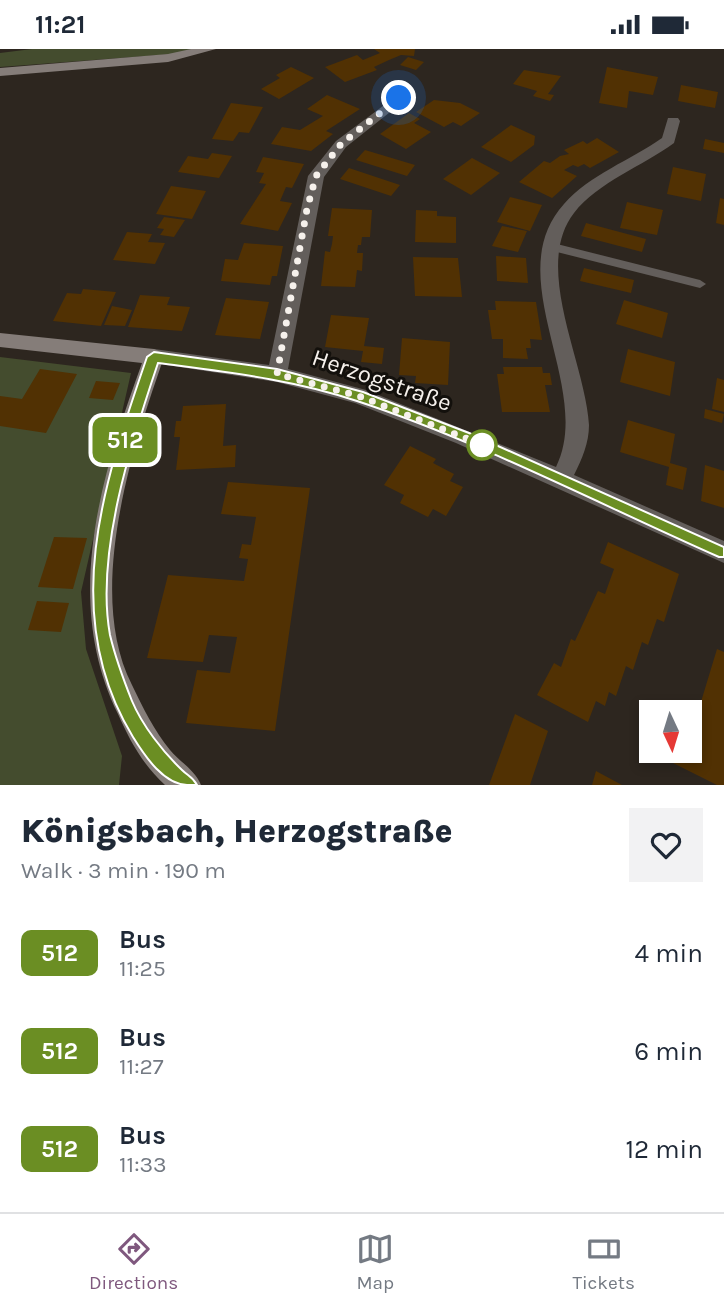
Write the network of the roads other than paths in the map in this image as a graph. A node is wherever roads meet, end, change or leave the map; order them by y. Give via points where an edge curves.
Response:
1 (209, 49) edge
2 (0, 72) edge
3 (399, 98) dead end
4 (673, 121) dead end
5 (550, 246) junction
6 (700, 284) dead end
7 (0, 340) edge
8 (154, 357) junction
9 (277, 374) junction
10 (561, 480) junction
11 (724, 552) edge
12 (177, 783) edge

1 - 2 street via 168,58
3 - 9 street via 341,144 316,176
4 - 5 street via 669,140 660,148 582,195 559,221
5 - 6 lane
5 - 10 street via 550,281 578,425 574,453
7 - 8 street, Herzogstraße
8 - 9 street, Herzogstraße
8 - 12 street via 114,490 99,597 102,634 125,707
9 - 10 street, Herzogstraße via 359,396
10 - 11 street, Herzogstraße

